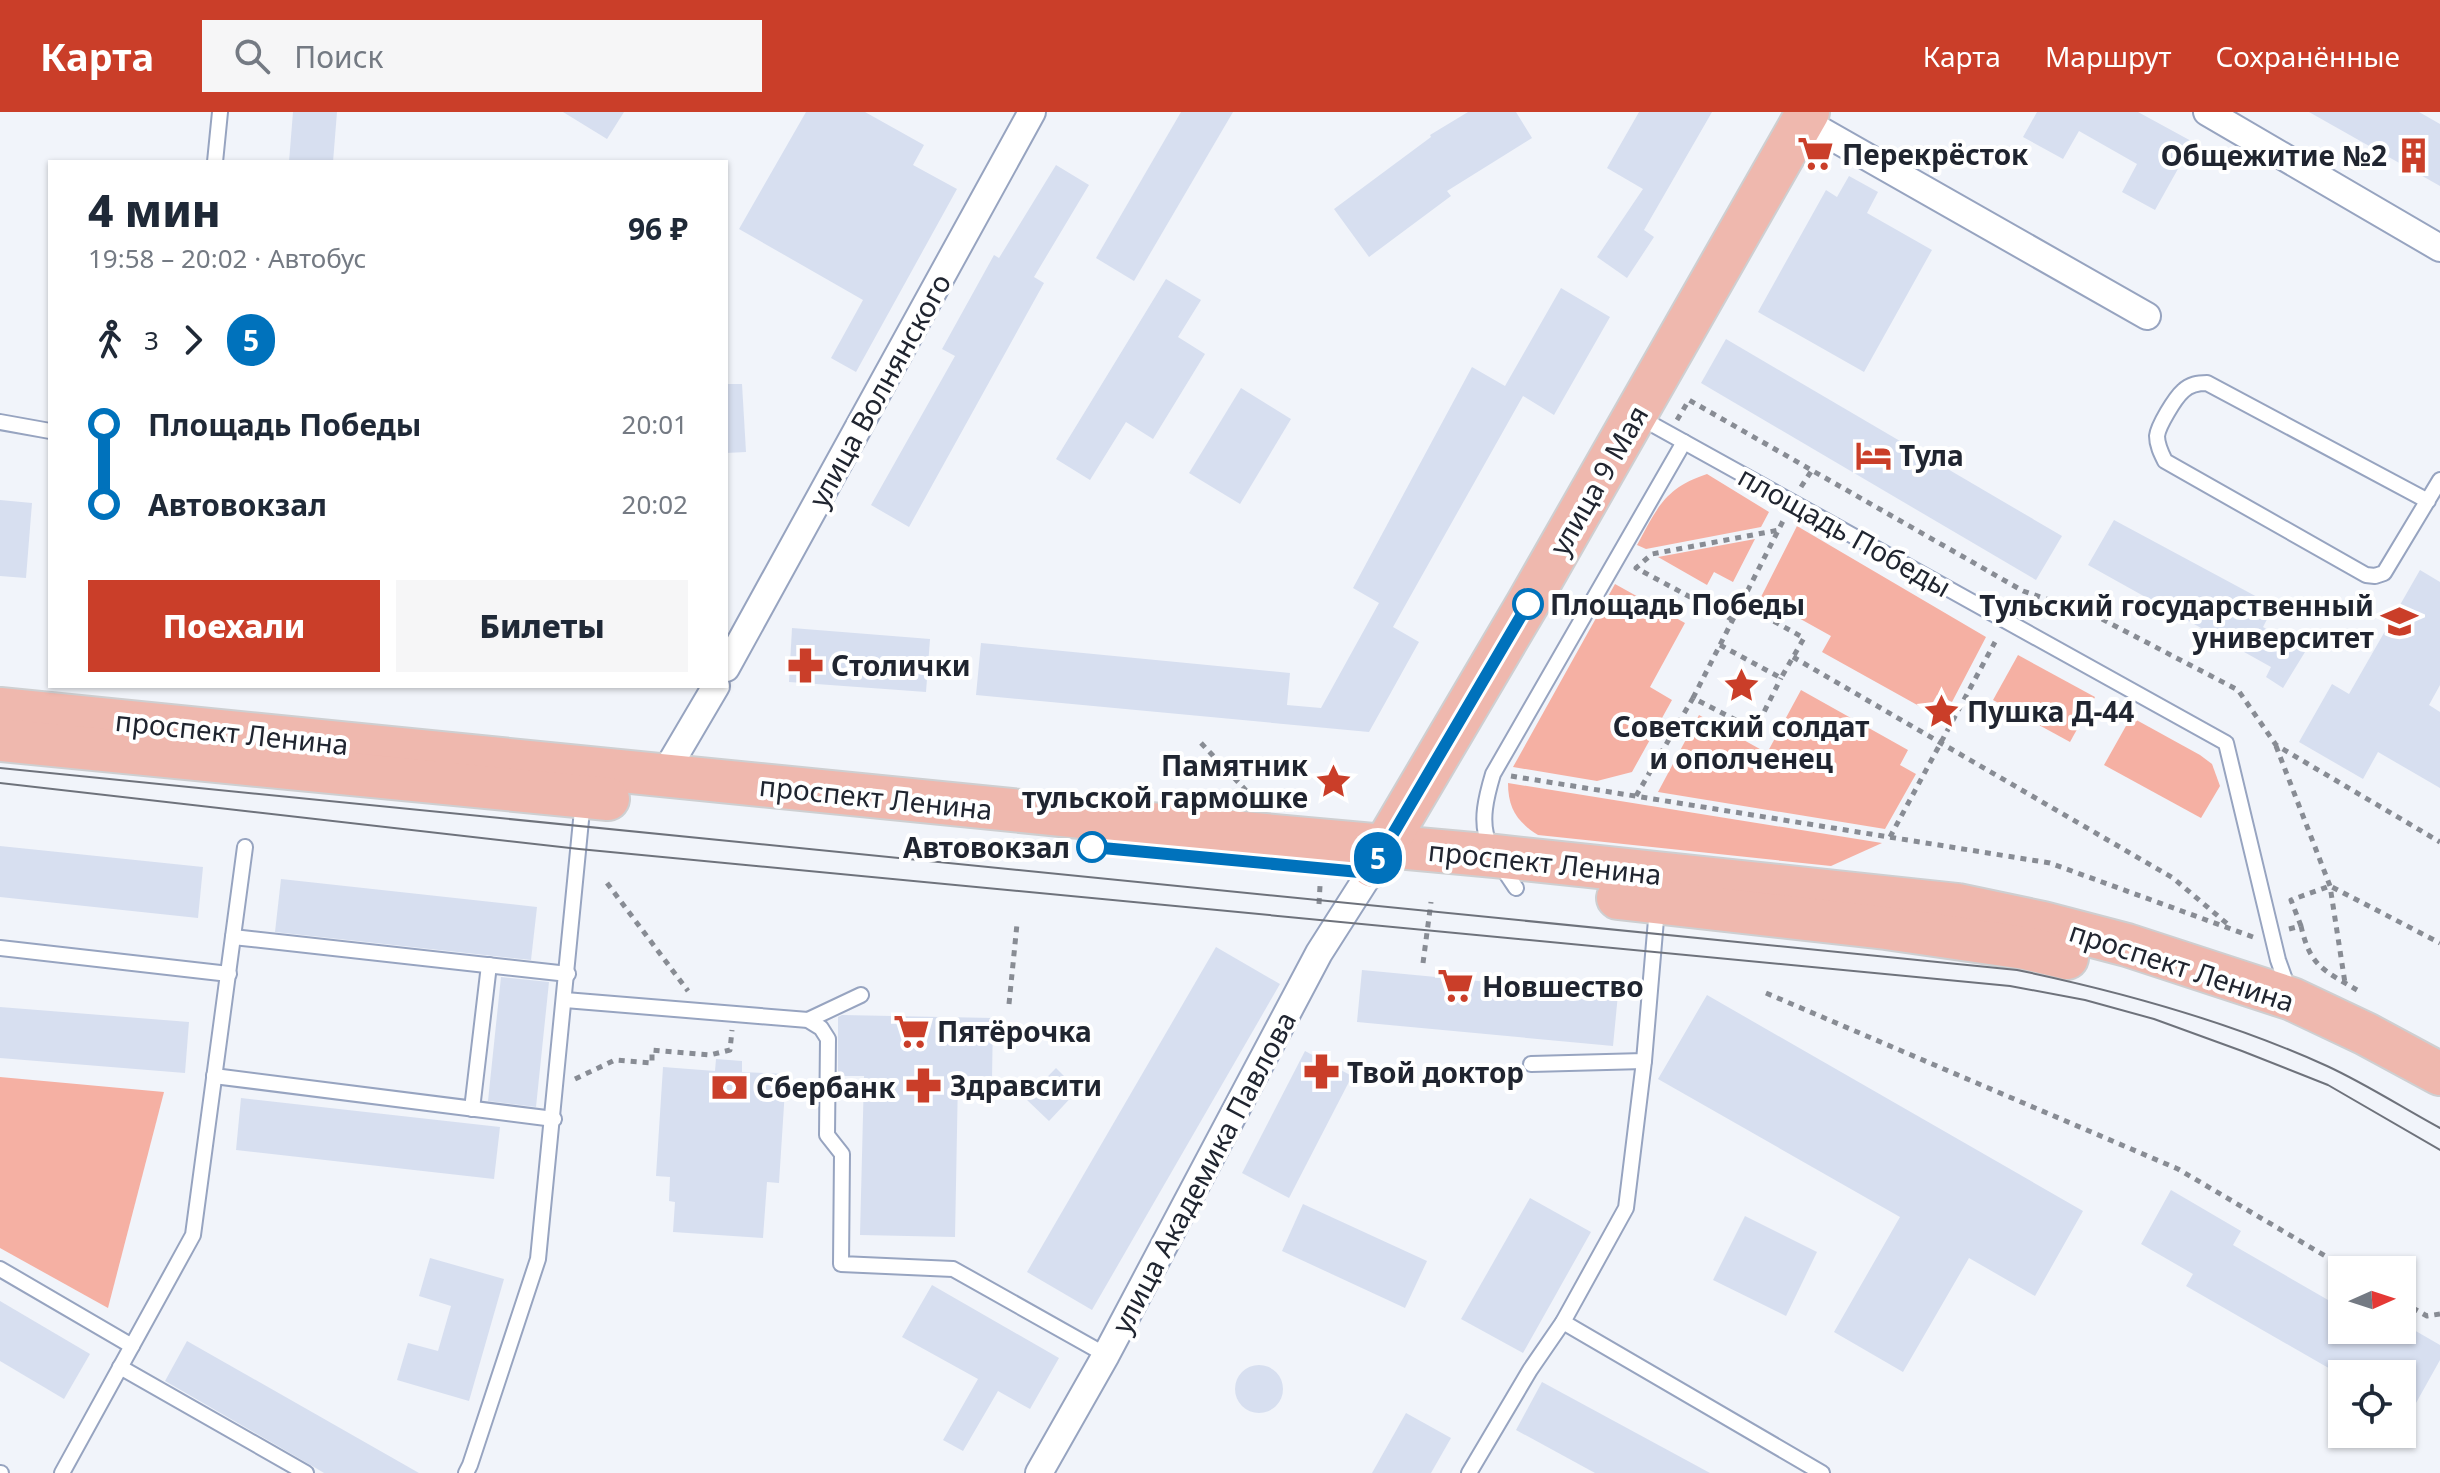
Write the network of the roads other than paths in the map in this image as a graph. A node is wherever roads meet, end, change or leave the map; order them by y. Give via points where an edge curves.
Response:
1 (220, 112) edge
2 (1032, 112) edge
3 (2207, 112) edge
4 (1806, 116) edge
5 (215, 160) edge
6 (2440, 248) edge
7 (2147, 316) dead end
8 (0, 422) edge
9 (1653, 424) junction
10 (48, 431) edge
11 (1684, 442) junction
12 (2440, 480) edge
13 (2428, 501) junction
14 (728, 664) edge
15 (715, 688) edge
16 (0, 709) edge
17 (0, 740) edge
18 (663, 776) junction
19 (584, 797) junction
20 (245, 847) dead end
21 (1377, 860) junction
22 (1506, 872) junction
23 (1658, 902) junction
24 (233, 937) junction
25 (0, 948) edge
26 (489, 965) junction
27 (229, 974) junction
28 (568, 974) junction
29 (861, 995) dead end
30 (2292, 999) junction
31 (565, 1000) junction
32 (808, 1020) junction
33 (1644, 1061) junction
34 (1531, 1064) dead end
35 (2440, 1074) edge
36 (214, 1076) junction
37 (2440, 1101) edge
38 (472, 1109) junction
39 (554, 1119) junction
40 (0, 1269) edge
41 (1563, 1322) junction
42 (132, 1346) junction
43 (1106, 1355) junction
44 (120, 1367) junction
45 (62, 1473) edge
46 (306, 1473) edge
47 (466, 1473) edge
48 (1039, 1473) edge
49 (1469, 1473) edge
50 (1822, 1473) edge

1 - 5 lane
2 - 14 street, улица Волнянского
3 - 6 street
4 - 7 street
4 - 9 main road, улица 9 Мая
8 - 10 lane
9 - 11 lane, площадь Победы
9 - 21 main road, улица 9 Мая
11 - 22 lane via 1493,774 1484,825 1489,846
11 - 30 lane, площадь Победы via 2226,743
12 - 13 lane
13 - 13 lane via 2207,383 2184,390 2159,429 2165,461 2366,575 2384,573
15 - 18 street
16 - 18 main road, проспект Ленина
17 - 19 main road, проспект Ленина
18 - 21 main road, проспект Ленина
19 - 21 main road, проспект Ленина
19 - 28 lane
20 - 24 lane
21 - 22 main road, проспект Ленина
21 - 43 street, улица Академика Павлова via 1319,953
22 - 23 main road, проспект Ленина
22 - 30 main road, проспект Ленина via 1855,893 1958,905 2127,945
23 - 33 lane
23 - 37 main road, проспект Ленина via 2025,948 2171,984 2291,1026
24 - 26 lane
24 - 27 lane
25 - 27 lane
26 - 28 lane
26 - 38 lane
27 - 36 lane
28 - 31 lane
29 - 32 lane
30 - 35 main road, проспект Ленина
31 - 32 lane
31 - 39 lane
32 - 43 lane via 828,1039 827,1135 842,1154 841,1264 953,1269
33 - 34 lane
33 - 41 lane via 1626,1208
36 - 38 lane
36 - 42 lane via 193,1235
38 - 39 lane
39 - 47 lane via 538,1259
40 - 42 lane
41 - 49 lane
41 - 50 lane
42 - 44 lane
43 - 48 street, улица Академика Павлова
44 - 45 lane
44 - 46 lane

